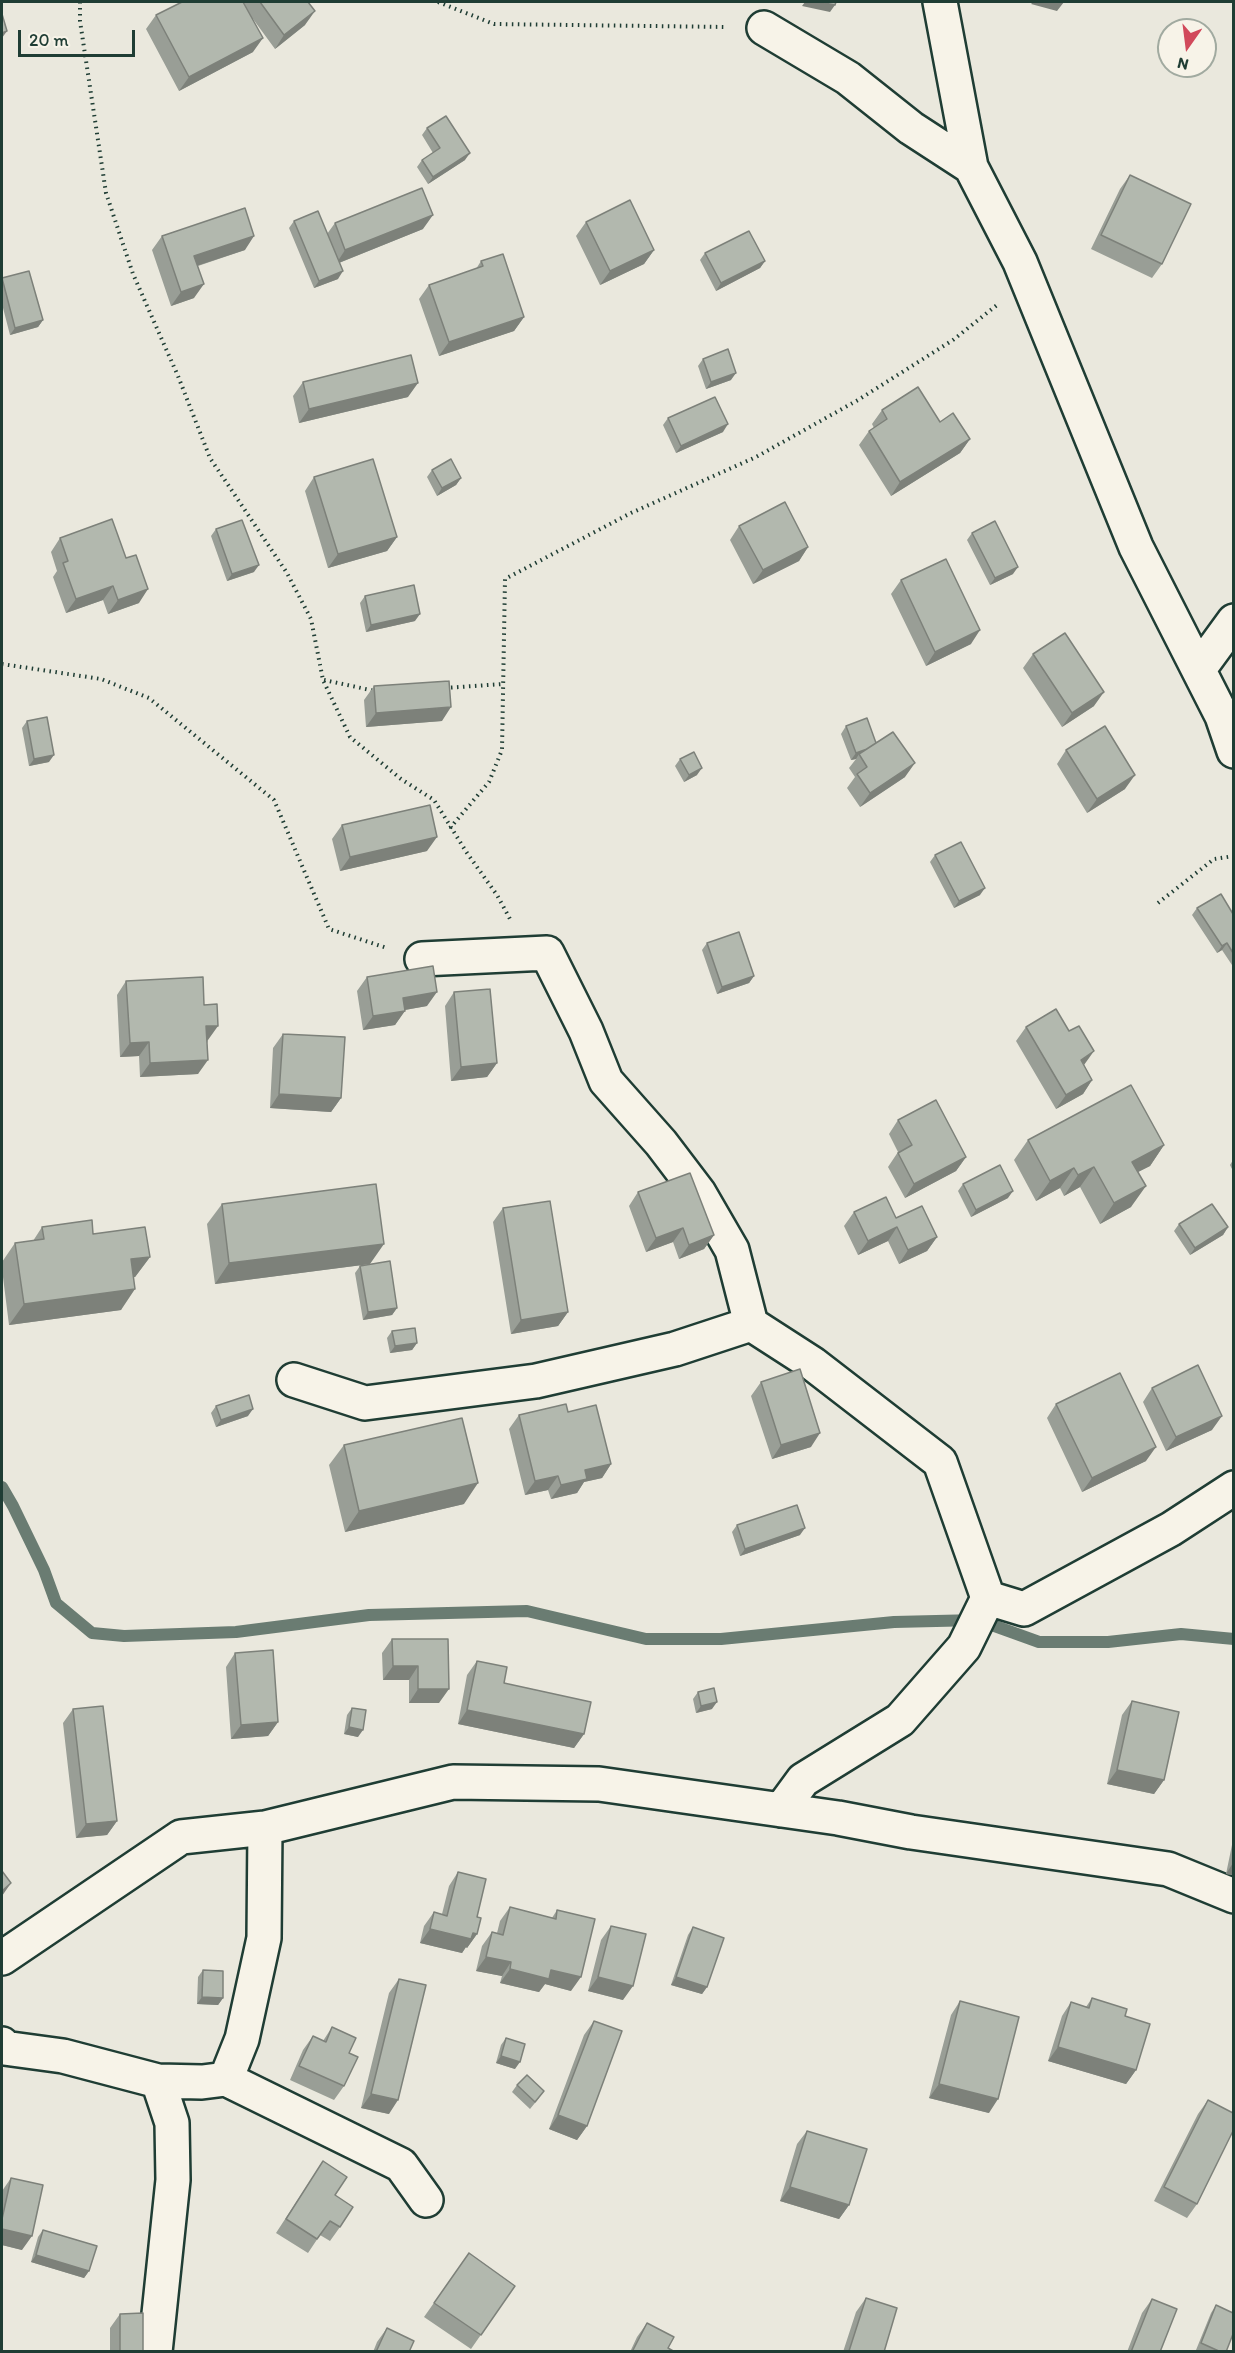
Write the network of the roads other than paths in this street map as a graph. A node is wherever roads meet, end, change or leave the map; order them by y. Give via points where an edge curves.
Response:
1 (940, 2) edge
2 (764, 28) road end
3 (971, 166) junction
4 (1233, 621) edge
5 (1199, 669) junction
6 (1233, 751) edge
7 (422, 959) road end
8 (751, 1324) junction
9 (294, 1380) dead end
10 (1233, 1488) edge
11 (988, 1598) junction
12 (781, 1810) junction
13 (265, 1828) junction
14 (1233, 1896) edge
15 (2, 1958) edge
16 (2, 2044) edge
17 (226, 2079) junction
18 (158, 2081) junction
19 (426, 2200) dead end
20 (155, 2352) edge

1 - 3 street
2 - 3 street via 848,78 911,128
3 - 5 street via 1028,281 1136,547
4 - 5 street
5 - 6 street via 1222,716
7 - 8 street via 547,953 606,1081 699,1193 732,1250
8 - 9 street via 675,1349 536,1381 365,1403
8 - 11 street via 813,1364 940,1462
10 - 11 street via 1171,1529 1024,1609
11 - 12 street via 964,1647 900,1720 803,1780
12 - 13 street via 599,1784 453,1782
12 - 14 street via 1168,1869
13 - 15 street via 181,1837
13 - 17 street via 264,1938 242,2039
16 - 18 street via 4,2048 63,2056
17 - 18 street
17 - 19 street via 401,2165
18 - 20 street via 172,2123 173,2180

